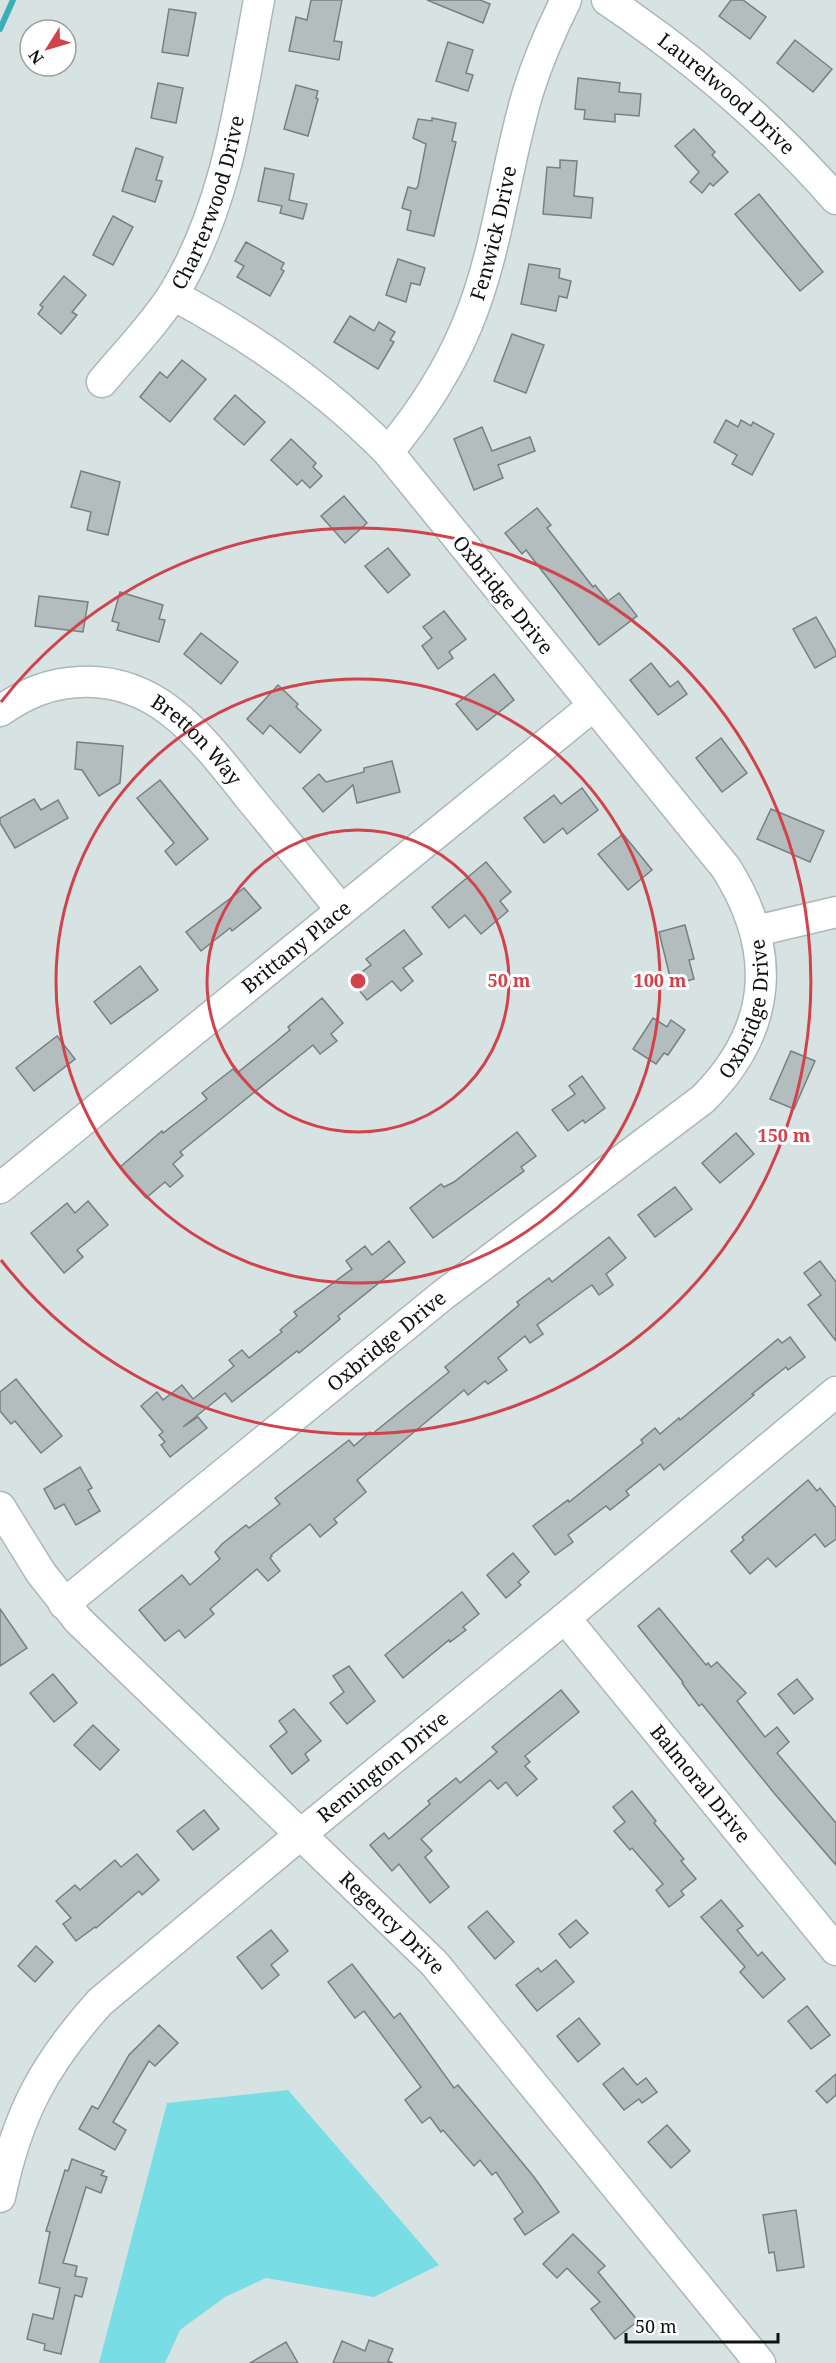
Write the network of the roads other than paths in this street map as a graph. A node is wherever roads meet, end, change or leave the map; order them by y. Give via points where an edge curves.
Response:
1 (259, 0) edge
2 (566, 0) edge
3 (607, 0) edge
4 (836, 199) edge
5 (173, 295) junction
6 (102, 382) dead end
7 (388, 452) junction
8 (593, 706) junction
9 (0, 711) edge
10 (341, 910) junction
11 (836, 912) edge
12 (756, 931) junction
13 (0, 1188) edge
14 (830, 1409) edge
15 (0, 1508) edge
16 (64, 1605) junction
17 (565, 1618) junction
18 (301, 1833) junction
19 (836, 1950) edge
20 (0, 2197) edge
21 (760, 2363) edge

1 - 5 street, Charterwood Drive via 237,124 224,172 201,242
2 - 7 street, Fenwick Drive via 528,94 483,280 467,325 427,399
3 - 4 street, Laurelwood Drive via 725,88
5 - 6 street, Charterwood Drive
5 - 7 street, Oxbridge Drive via 303,379
7 - 8 street, Oxbridge Drive
8 - 10 street, Brittany Place
8 - 12 street, Oxbridge Drive via 726,868
9 - 10 street, Bretton Way via 30,693 71,682 108,682 143,693 174,713 206,745
10 - 13 street, Brittany Place
11 - 12 street
12 - 16 street, Oxbridge Drive via 762,978 755,1019 739,1056 703,1099 443,1295
14 - 17 street, Remington Drive
15 - 16 street, Regency Drive
16 - 18 street, Regency Drive
17 - 18 street, Remington Drive
17 - 19 street, Balmoral Drive
18 - 20 street, Remington Drive via 100,2002 78,2027 43,2075 29,2105 9,2156
18 - 21 street, Regency Drive via 434,1963

